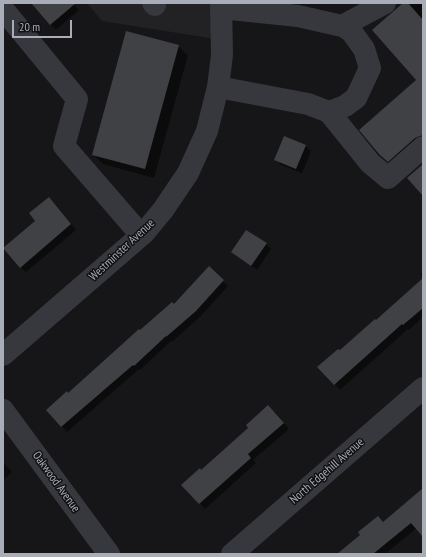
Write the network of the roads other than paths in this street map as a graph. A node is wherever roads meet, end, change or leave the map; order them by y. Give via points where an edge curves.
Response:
1 (385, 3) edge
2 (221, 5) edge
3 (3, 9) edge
4 (342, 26) junction
5 (218, 87) junction
6 (329, 112) junction
7 (423, 147) edge
8 (141, 235) junction
9 (3, 355) edge
10 (423, 388) edge
11 (3, 410) edge
12 (109, 554) edge
13 (232, 554) edge

1 - 4 street
2 - 4 street via 298,16
2 - 5 street, Westminster Avenue via 222,54
3 - 8 street via 77,99 64,146
4 - 6 street via 351,31 364,49 370,68 356,98 345,106
5 - 6 street via 308,104
5 - 8 street, Westminster Avenue via 207,131 188,173 163,210
6 - 7 street via 370,163 388,178
8 - 9 street, Westminster Avenue
10 - 13 street, North Edgehill Avenue
11 - 12 street, Oakwood Avenue

